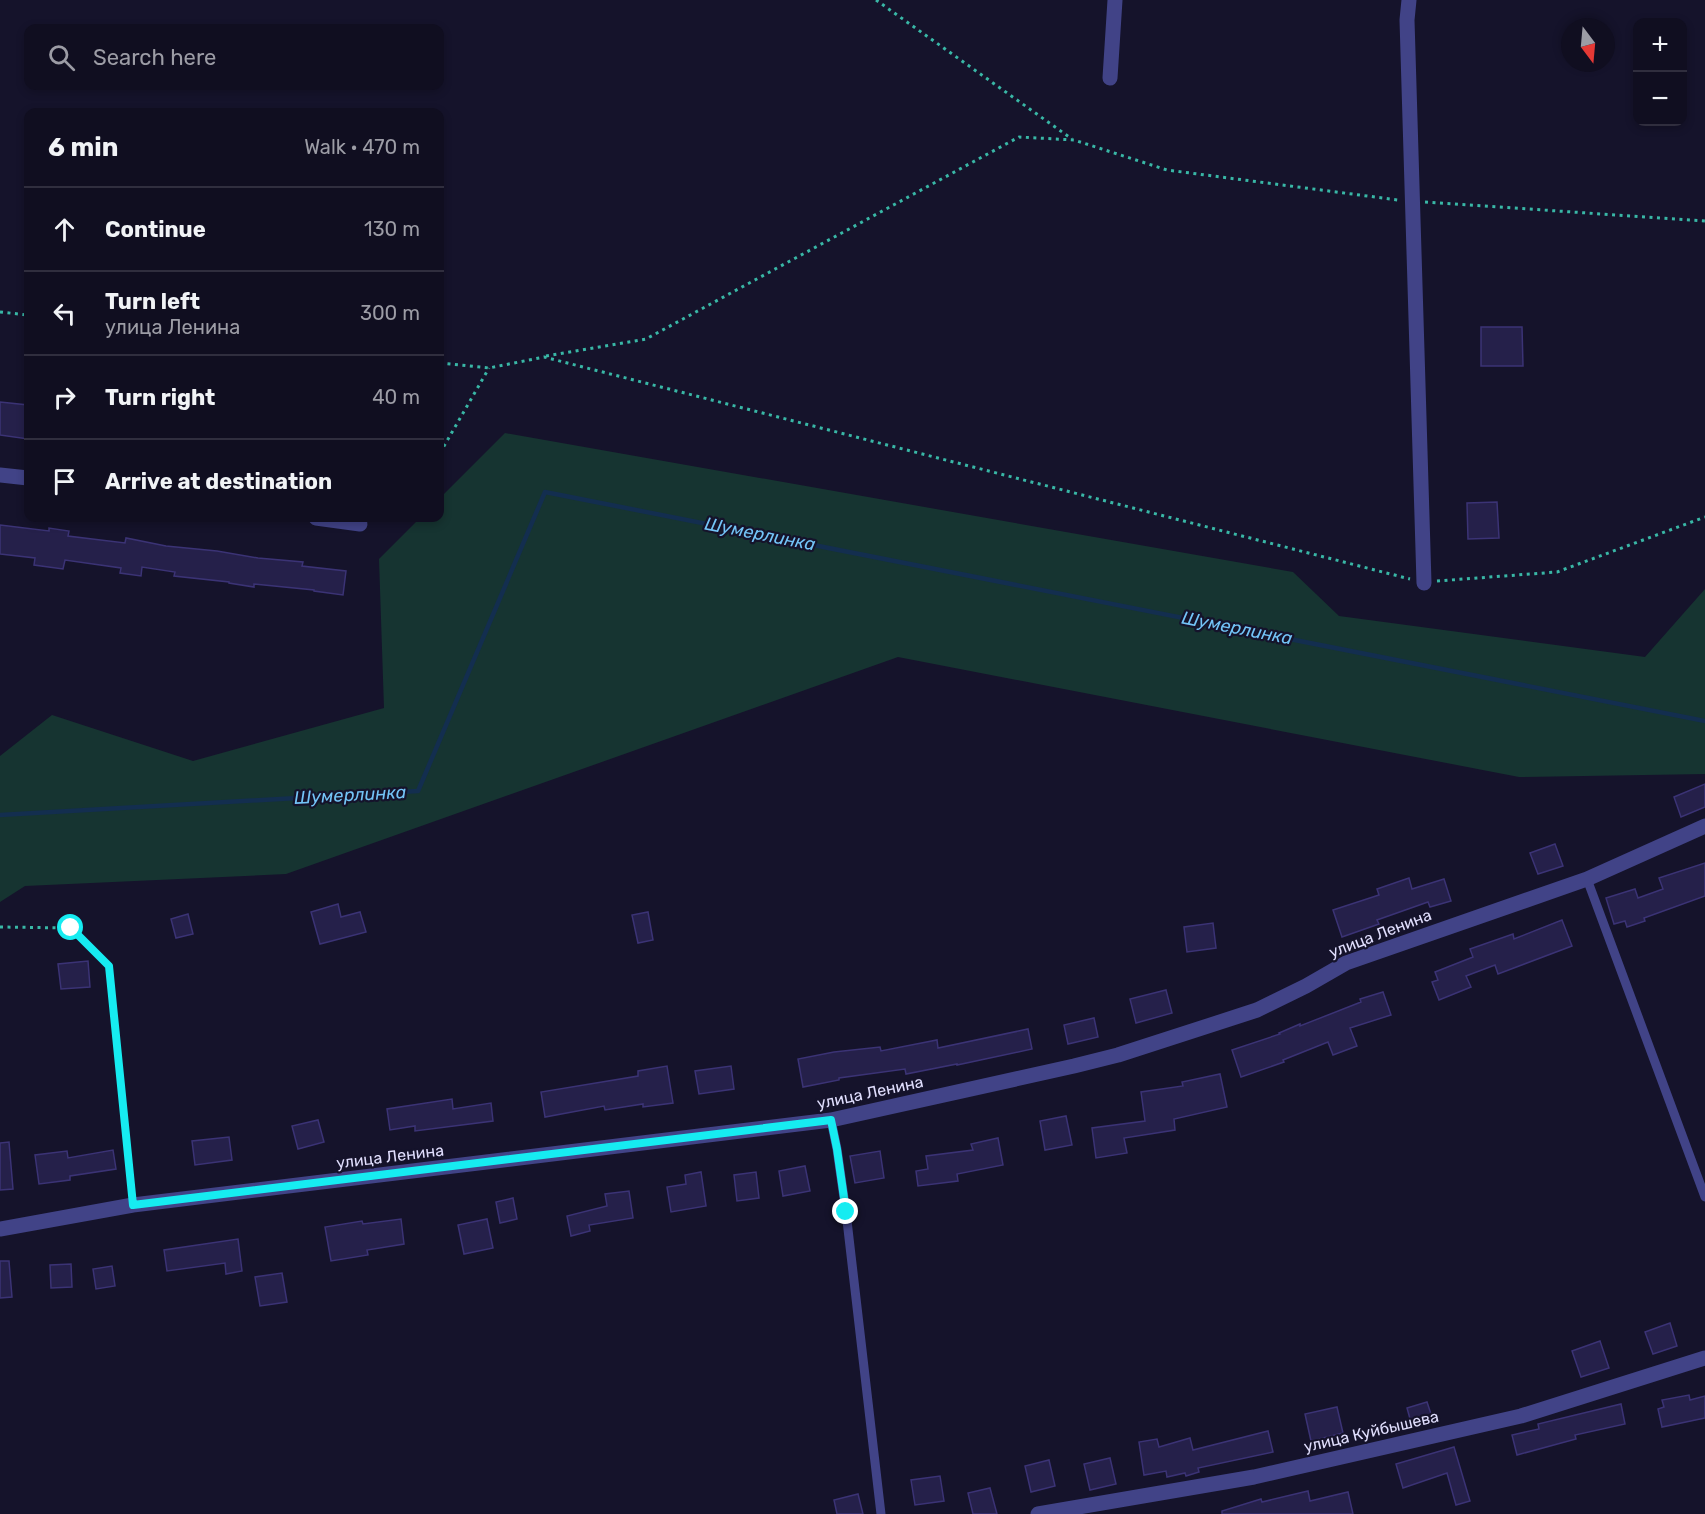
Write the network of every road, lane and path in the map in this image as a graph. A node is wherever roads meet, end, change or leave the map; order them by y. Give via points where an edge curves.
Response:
1 (876, 0) edge
2 (1116, 0) edge
3 (1409, 0) edge
4 (1110, 78) dead end
5 (1074, 140) junction
6 (1412, 202) junction
7 (1705, 221) edge
8 (0, 312) edge
9 (24, 315) edge
10 (544, 357) junction
11 (444, 363) edge
12 (489, 368) junction
13 (444, 446) edge
14 (0, 475) edge
15 (24, 478) edge
16 (1705, 517) edge
17 (345, 522) edge
18 (360, 524) dead end
19 (1424, 583) junction
20 (1705, 826) edge
21 (1587, 879) junction
22 (0, 927) edge
23 (831, 1120) junction
24 (1705, 1197) edge
25 (133, 1205) junction
26 (0, 1229) edge
27 (1705, 1358) edge
28 (881, 1514) edge
29 (1038, 1514) edge

1 - 5 path
2 - 4 street
3 - 6 street
5 - 6 path via 1167,170
5 - 10 path via 1019,136 646,339
6 - 7 path
6 - 19 street
8 - 9 path
10 - 12 path
10 - 19 path
11 - 12 path
12 - 13 path
14 - 15 street
16 - 19 path via 1557,572
17 - 18 street
20 - 21 street, улица Ленина
21 - 23 street, улица Ленина via 1346,963 1257,1010 1130,1051
21 - 24 lane
22 - 25 path via 71,928 109,966
23 - 25 street, улица Ленина
23 - 28 lane via 846,1212
25 - 26 street, улица Ленина
27 - 29 street, улица Куйбышева via 1521,1416 1254,1477

